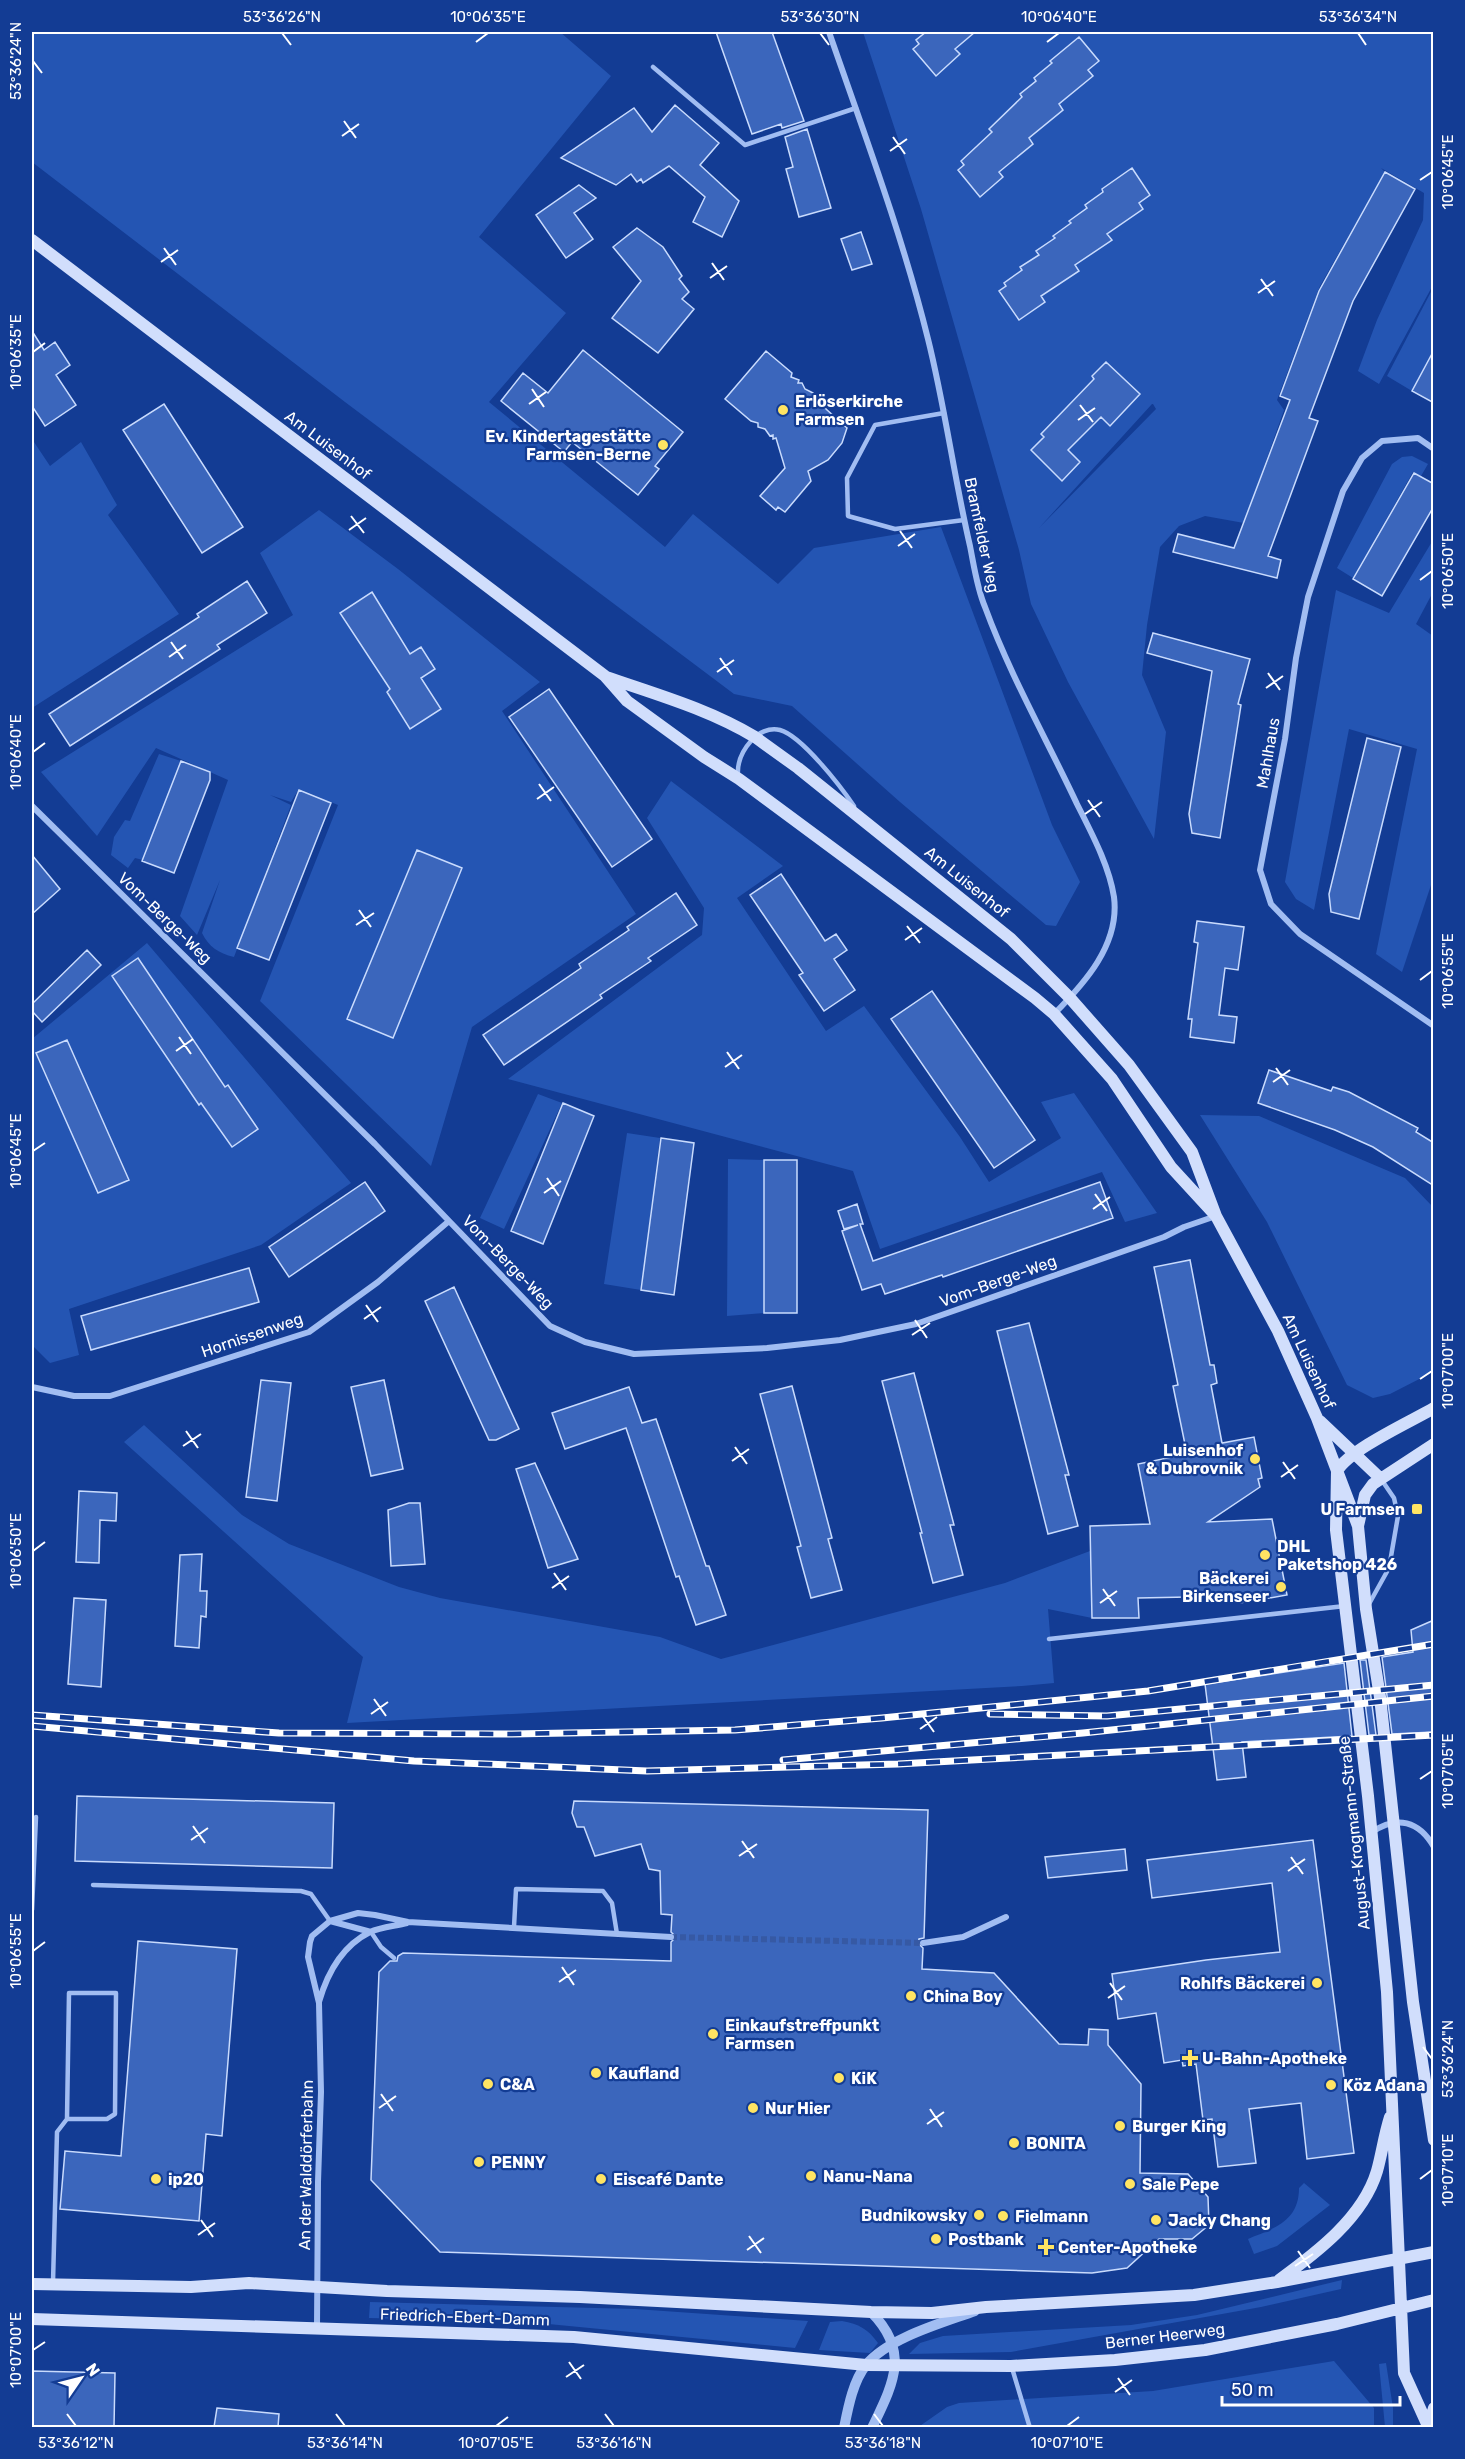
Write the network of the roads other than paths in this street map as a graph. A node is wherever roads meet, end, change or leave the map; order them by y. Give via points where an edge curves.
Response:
1 (829, 32) edge
2 (653, 67) dead end
3 (856, 108) junction
4 (32, 240) edge
5 (944, 413) junction
6 (1434, 448) edge
7 (964, 520) junction
8 (605, 676) junction
9 (755, 737) junction
10 (739, 779) junction
11 (32, 806) edge
12 (864, 821) junction
13 (1070, 998) junction
14 (1054, 1014) junction
15 (1434, 1026) edge
16 (1216, 1215) junction
17 (449, 1221) junction
18 (32, 1387) edge
19 (1434, 1408) edge
20 (1317, 1418) junction
21 (1434, 1444) edge
22 (1355, 1454) junction
23 (1337, 1472) junction
24 (1380, 1478) junction
25 (1358, 1526) junction
26 (1345, 1606) junction
27 (1366, 1609) junction
28 (1049, 1639) dead end
29 (36, 1817) dead end
30 (1393, 1821) junction
31 (1371, 1833) junction
32 (1434, 1847) edge
33 (32, 1876) edge
34 (93, 1885) dead end
35 (32, 1910) edge
36 (1006, 1917) dead end
37 (330, 1920) junction
38 (408, 1922) junction
39 (514, 1927) junction
40 (371, 1932) junction
41 (617, 1934) junction
42 (671, 1937) tunnel mouth
43 (923, 1943) tunnel mouth
44 (394, 1958) dead end
45 (319, 2003) junction
46 (1392, 2110) junction
47 (67, 2119) junction
48 (1434, 2140) edge
49 (1434, 2252) edge
50 (1399, 2258) junction
51 (1276, 2282) junction
52 (32, 2284) edge
53 (53, 2285) junction
54 (318, 2288) junction
55 (1434, 2300) edge
56 (986, 2307) junction
57 (1400, 2308) junction
58 (871, 2312) junction
59 (32, 2319) edge
60 (317, 2329) junction
61 (893, 2343) junction
62 (866, 2365) junction
63 (896, 2366) junction
64 (1011, 2366) junction
65 (1434, 2408) edge
66 (844, 2427) edge
67 (872, 2427) edge
68 (1030, 2427) edge
69 (1428, 2427) edge

1 - 3 street, Bramfelder Weg
2 - 3 lane via 745,146
3 - 5 street, Bramfelder Weg via 914,288
4 - 8 main road, Am Luisenhof
5 - 7 street, Bramfelder Weg
5 - 7 lane via 875,425 847,478 848,516 895,529
6 - 15 street, Mahlhaus via 1418,438 1382,441 1362,458 1343,491 1308,597 1260,870 1270,904 1300,934
7 - 13 street, Bramfelder Weg via 984,605 1021,692 1089,828 1113,895 1115,915 1107,945
8 - 9 main road, Am Luisenhof via 723,718
8 - 10 main road, Am Luisenhof via 627,701
9 - 10 lane via 739,760
9 - 12 main road, Am Luisenhof
9 - 12 lane via 771,729 786,732 836,780
10 - 14 main road, Am Luisenhof
11 - 17 street, Vom-Berge-Weg
12 - 13 main road, Am Luisenhof via 1011,939
13 - 14 street, Bramfelder Weg
13 - 16 main road, Am Luisenhof via 1129,1065 1192,1152
14 - 16 main road, Am Luisenhof via 1112,1079 1171,1167
16 - 17 street, Vom-Berge-Weg via 916,1324 798,1346 634,1354 585,1342 550,1326
16 - 20 main road, Am Luisenhof via 1278,1331
17 - 18 street, Hornissenweg via 378,1282 309,1332 110,1396 74,1396
19 - 22 main road
20 - 22 main road
20 - 23 main road, Am Luisenhof
21 - 24 main road
22 - 23 main road
22 - 24 main road
23 - 25 main road, Am Luisenhof
23 - 26 main road, August-Krogmann-Straße via 1336,1530
24 - 25 main road via 1365,1495
24 - 27 lane via 1394,1498 1398,1516 1389,1568
25 - 27 main road
26 - 28 lane
26 - 31 main road, August-Krogmann-Straße
27 - 30 main road
29 - 33 lane
30 - 31 street
30 - 32 street via 1419,1830
30 - 48 main road via 1413,2002
31 - 46 main road, August-Krogmann-Straße via 1387,1992
33 - 35 lane
34 - 37 lane via 301,1891 311,1894
36 - 43 street via 963,1937
37 - 38 street, An der Walddörferbahn via 358,1913
37 - 40 street
37 - 45 street, An der Walddörferbahn via 312,1936 308,1957
38 - 39 street, An der Walddörferbahn
38 - 40 street, An der Walddörferbahn
39 - 41 street, An der Walddörferbahn
39 - 41 lane via 516,1889 603,1891 612,1903
40 - 44 lane
40 - 45 street, An der Walddörferbahn via 334,1965
41 - 42 street, An der Walddörferbahn
45 - 54 street, An der Walddörferbahn
46 - 50 main road, August-Krogmann-Straße
46 - 51 main road via 1377,2171 1358,2207 1329,2240
47 - 47 lane via 107,2119 115,2114 116,1993 69,1993
47 - 53 lane via 57,2132
49 - 50 main road
50 - 51 main road
50 - 57 main road, August-Krogmann-Straße
51 - 56 main road via 1167,2298
52 - 53 main road, Friedrich-Ebert-Damm
53 - 54 main road, Friedrich-Ebert-Damm via 191,2287 249,2283
54 - 58 main road, Friedrich-Ebert-Damm
54 - 60 street, An der Walddörferbahn
55 - 57 main road, Berner Heerweg
56 - 58 main road via 932,2313
56 - 61 street
57 - 64 main road, Berner Heerweg via 1205,2350
57 - 69 main road, August-Krogmann-Straße via 1404,2373
58 - 61 street
59 - 60 main road, Friedrich-Ebert-Damm
60 - 62 main road, Friedrich-Ebert-Damm via 574,2337
61 - 62 street
61 - 63 street
62 - 63 main road, Friedrich-Ebert-Damm
62 - 66 street
63 - 64 main road, Berner Heerweg
63 - 67 street
64 - 68 lane
65 - 69 main road

